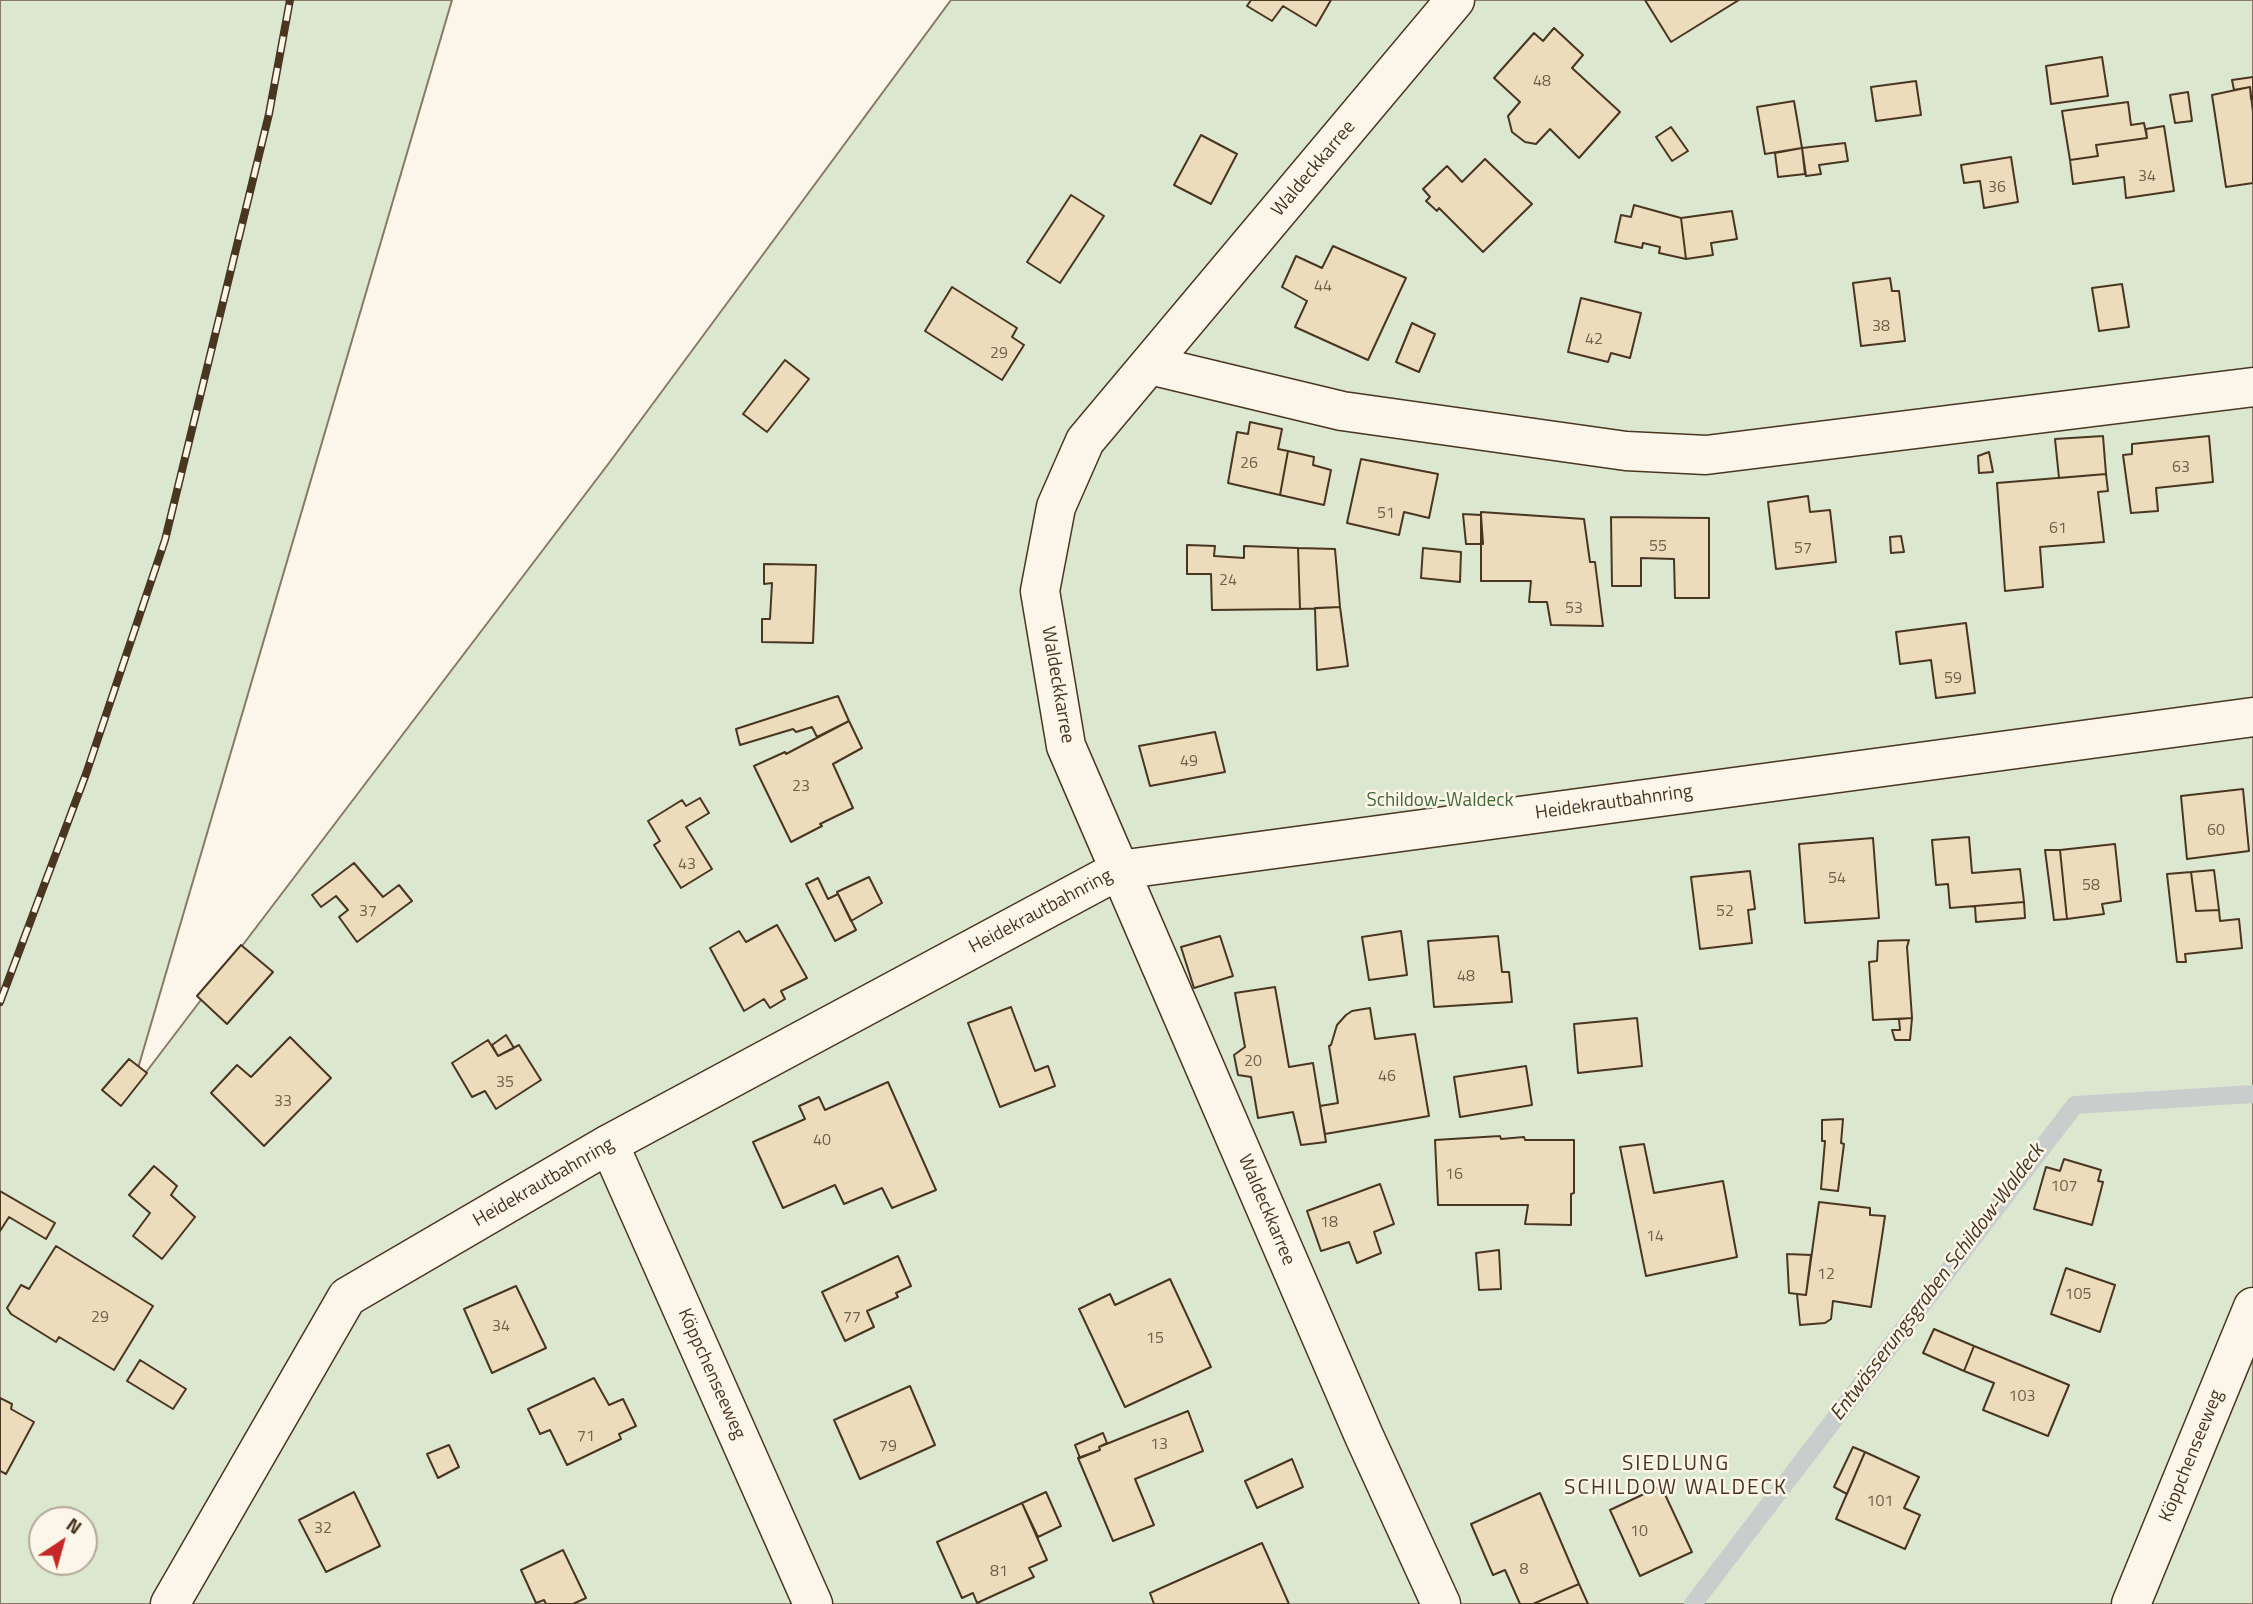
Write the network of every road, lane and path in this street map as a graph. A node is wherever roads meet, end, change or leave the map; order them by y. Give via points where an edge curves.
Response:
1 (1455, 0) edge
2 (1150, 365) junction
3 (2253, 387) edge
4 (2253, 717) edge
5 (1119, 870) junction
6 (609, 1144) junction
7 (2253, 1307) edge
8 (176, 1600) edge
9 (813, 1604) edge
10 (1441, 1604) edge
11 (2131, 1604) edge

1 - 2 lane, Waldeckkarree
2 - 3 lane via 1342,411 1626,451 1706,455
2 - 5 lane, Waldeckkarree via 1085,441 1056,507 1040,591 1066,746
4 - 5 lane, Heidekrautbahnring
5 - 6 lane, Heidekrautbahnring
5 - 10 lane, Waldeckkarree
6 - 8 lane, Heidekrautbahnring via 347,1297
6 - 9 lane, Köppchenseeweg
7 - 11 lane, Köppchenseeweg

